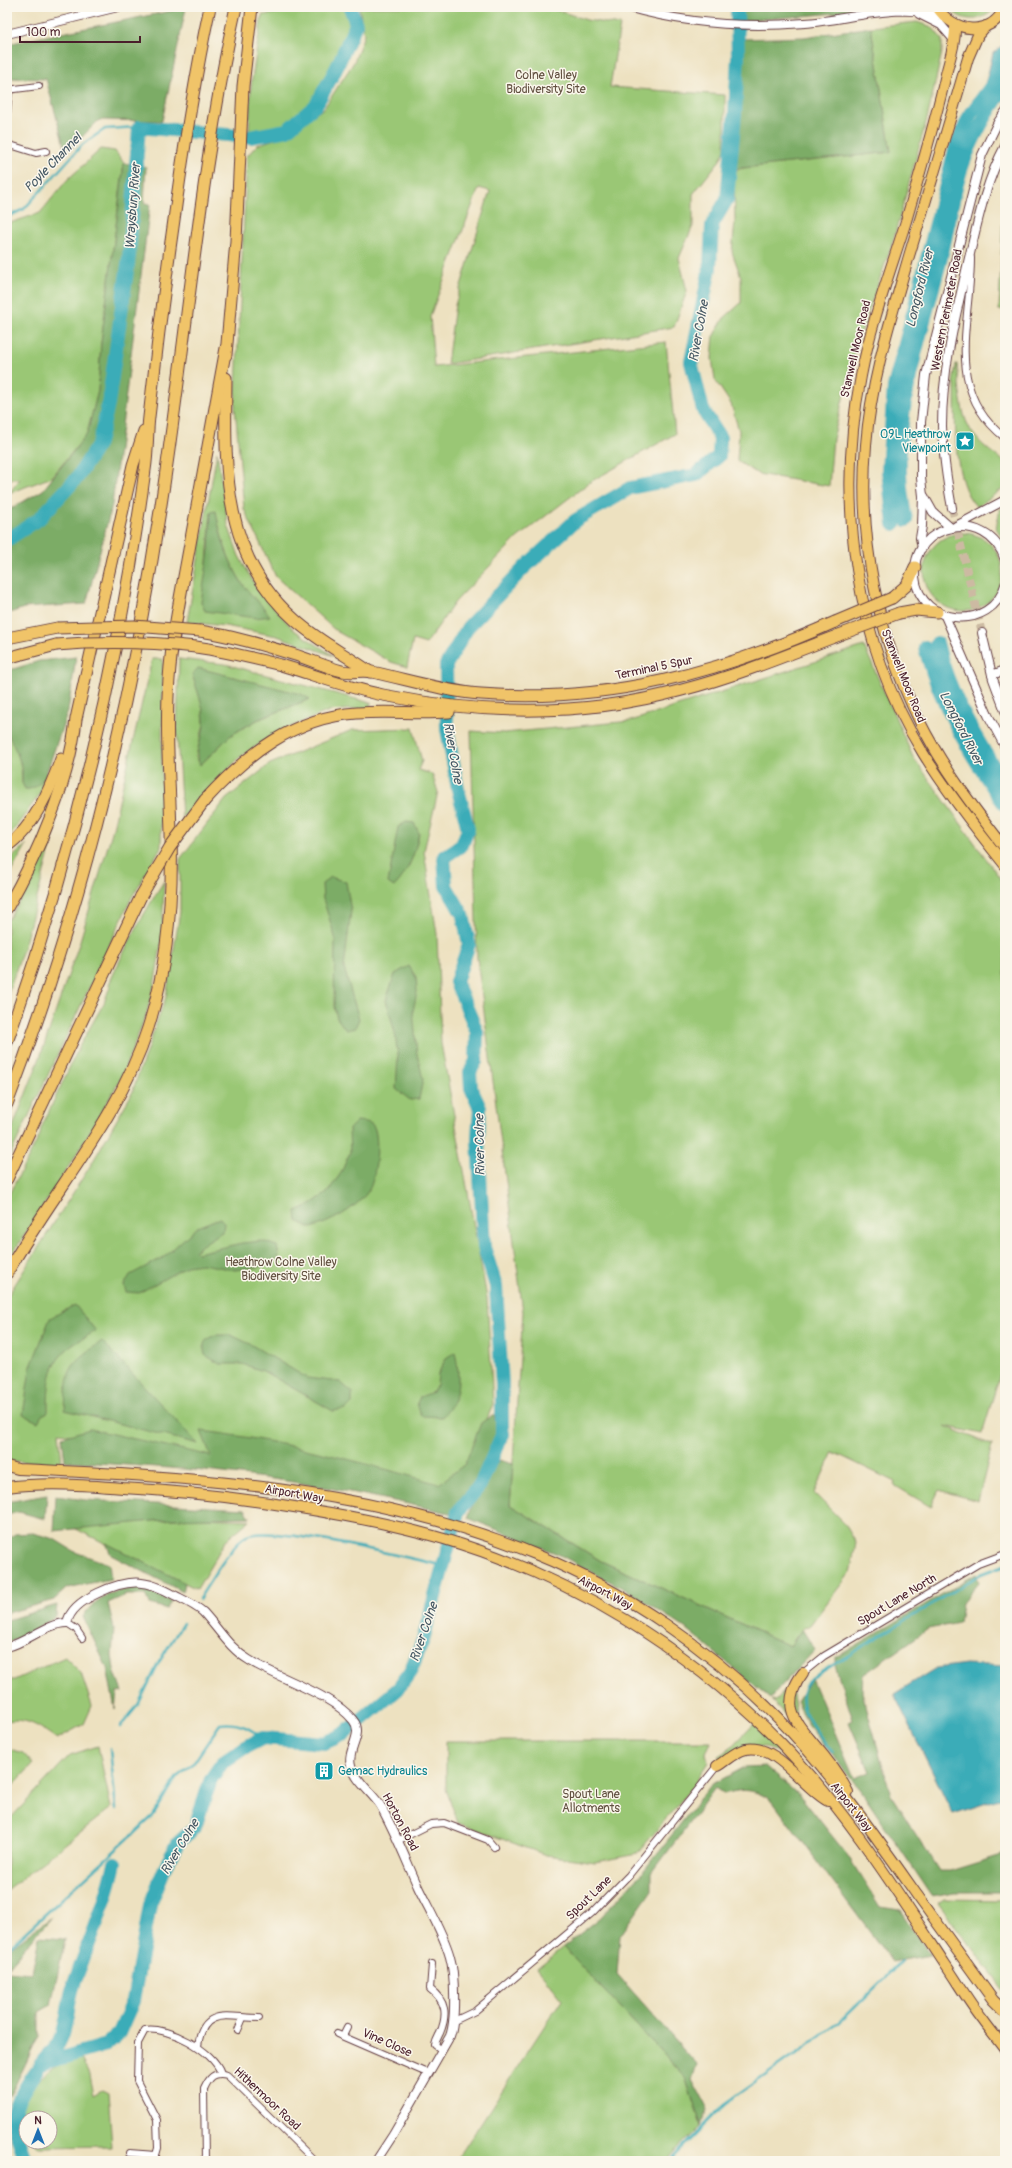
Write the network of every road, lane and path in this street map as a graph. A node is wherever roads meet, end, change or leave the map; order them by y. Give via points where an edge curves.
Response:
1 (118, 7) edge
2 (210, 7) edge
3 (236, 7) edge
4 (252, 7) edge
5 (627, 7) edge
6 (936, 7) edge
7 (1004, 8) edge
8 (907, 9) edge
9 (943, 17) junction
10 (955, 25) junction
11 (986, 26) junction
12 (7, 34) edge
13 (954, 40) junction
14 (39, 86) dead end
15 (8, 90) edge
16 (1005, 112) edge
17 (7, 114) edge
18 (7, 144) edge
19 (1005, 146) edge
20 (46, 151) dead end
21 (971, 246) junction
22 (226, 348) junction
23 (149, 417) junction
24 (1005, 438) edge
25 (923, 496) junction
26 (1005, 500) edge
27 (952, 508) tunnel mouth
28 (952, 527) junction
29 (922, 548) junction
30 (1005, 560) edge
31 (915, 567) junction
32 (1005, 584) edge
33 (1003, 593) edge
34 (941, 614) junction
35 (982, 633) tunnel mouth
36 (7, 638) edge
37 (7, 658) edge
38 (1005, 670) edge
39 (370, 672) junction
40 (992, 675) junction
41 (477, 710) junction
42 (1005, 711) edge
43 (76, 719) junction
44 (1005, 747) edge
45 (7, 846) edge
46 (1005, 848) edge
47 (1005, 865) edge
48 (7, 908) edge
49 (7, 1042) edge
50 (7, 1104) edge
51 (7, 1179) edge
52 (7, 1272) edge
53 (7, 1466) edge
54 (7, 1487) edge
55 (1005, 1554) edge
56 (67, 1623) junction
57 (82, 1638) dead end
58 (7, 1648) edge
59 (803, 1673) joint
60 (717, 1766) joint
61 (833, 1804) junction
62 (860, 1815) junction
63 (398, 1841) junction
64 (494, 1847) dead end
65 (432, 1964) dead end
66 (1005, 2012) edge
67 (242, 2018) junction
68 (259, 2018) dead end
69 (454, 2021) junction
70 (347, 2028) dead end
71 (238, 2030) dead end
72 (198, 2046) junction
73 (442, 2050) junction
74 (1005, 2050) edge
75 (220, 2073) junction
76 (428, 2073) junction
77 (129, 2153) dead end
78 (205, 2161) edge
79 (315, 2161) edge
80 (376, 2161) edge

1 - 12 street
2 - 23 highway via 184,145
3 - 50 highway via 214,121 163,498 147,597 124,712 98,821 69,922
4 - 22 highway via 241,118 236,241
5 - 8 street via 647,13 742,26 806,23
6 - 9 main road
7 - 11 main road, Stanwell Moor Road via 992,23
8 - 9 street via 931,12
8 - 13 street via 942,25
9 - 10 main road
10 - 11 main road via 969,29
10 - 13 main road, Stanwell Moor Road
11 - 46 main road, Stanwell Moor Road via 978,35 968,58 883,349 868,422 864,495 867,542 875,593 888,645 907,695 940,758
13 - 47 main road, Stanwell Moor Road via 932,129 861,375 851,452 852,519 867,617 894,694 933,769 967,818
14 - 15 street
15 - 17 street
16 - 25 street, Western Perimeter Road via 982,155 927,369 921,422 920,478
18 - 20 street via 36,153
19 - 21 street, Western Perimeter Road via 990,177
21 - 24 street via 965,336 967,380 979,409
21 - 27 street, Western Perimeter Road via 950,343 944,391 944,462
22 - 39 highway via 228,485 237,530 245,551 264,585 294,619 310,633
22 - 52 highway via 171,660 167,745 171,882 168,937 159,988 135,1062 116,1099 94,1139
23 - 43 highway via 133,464
23 - 49 highway via 146,466 131,566 107,692 83,797 53,902
25 - 28 street, Western Perimeter Road via 933,512
25 - 29 street, Western Perimeter Road via 920,538
26 - 28 street
28 - 29 street via 929,539
28 - 30 street via 972,528 988,536 1000,548
29 - 31 street
31 - 34 street via 917,588 925,601
31 - 39 highway, Terminal 5 Spur, bridge via 907,585 892,598 734,661 672,680 573,694 501,695 452,690
32 - 33 street
33 - 34 street via 991,607 977,615 961,618
34 - 41 highway, bridge via 916,610 899,613 732,675 673,692 620,703 576,709
34 - 44 street
35 - 40 street
36 - 39 highway, bridge via 58,628 134,626 200,631 239,638 343,671
37 - 41 highway, bridge via 56,645 84,642 130,642 196,647 248,657 407,700
38 - 40 street
40 - 42 street
41 - 51 highway, bridge via 356,713 324,719 273,741 251,755 205,800 170,847 141,896
43 - 45 highway via 51,784 25,828 15,841
43 - 48 highway via 74,736 46,828 32,862
53 - 62 main road, Airport Way via 18,1469 174,1478 276,1489 376,1507 445,1523 537,1555 579,1574 639,1607 674,1630 736,1679 778,1718 821,1765
54 - 61 main road, Airport Way via 38,1484 88,1486 254,1500 389,1524 461,1544 512,1562 606,1607 659,1640 748,1710
55 - 59 street, Spout Lane North via 978,1564 824,1656
56 - 57 street via 76,1629
56 - 58 street via 54,1625 30,1639
56 - 63 street, Horton Road via 70,1613 96,1594 124,1583 150,1583 192,1604 202,1611 225,1639 246,1658 348,1713 358,1728 350,1753 352,1767 356,1776 381,1807
59 - 62 main road via 793,1692 795,1717 841,1778
60 - 61 main road via 746,1749 761,1749 772,1754 817,1795
60 - 69 street, Spout Lane via 629,1875 592,1913 475,2011
61 - 74 main road, Airport Way via 881,1868
62 - 66 main road, Airport Way via 993,2000
63 - 64 street via 431,1824 444,1823 488,1840
63 - 69 street, Horton Road via 450,1958
65 - 73 street via 430,1990 440,1997 444,2006 444,2022 435,2045
67 - 68 street
67 - 71 street
67 - 72 street via 226,2016 212,2019 202,2027
69 - 73 street, Horton Road via 450,2036
70 - 76 street, Vine Close via 340,2035
72 - 75 street via 216,2063
72 - 77 street via 158,2030 145,2030 138,2043 137,2080 157,2120 158,2148 156,2155
73 - 76 street, Horton Road
75 - 78 street, Hithermoor Road via 207,2080 204,2089
75 - 79 street, Hithermoor Road via 227,2075
76 - 80 street, Horton Road

